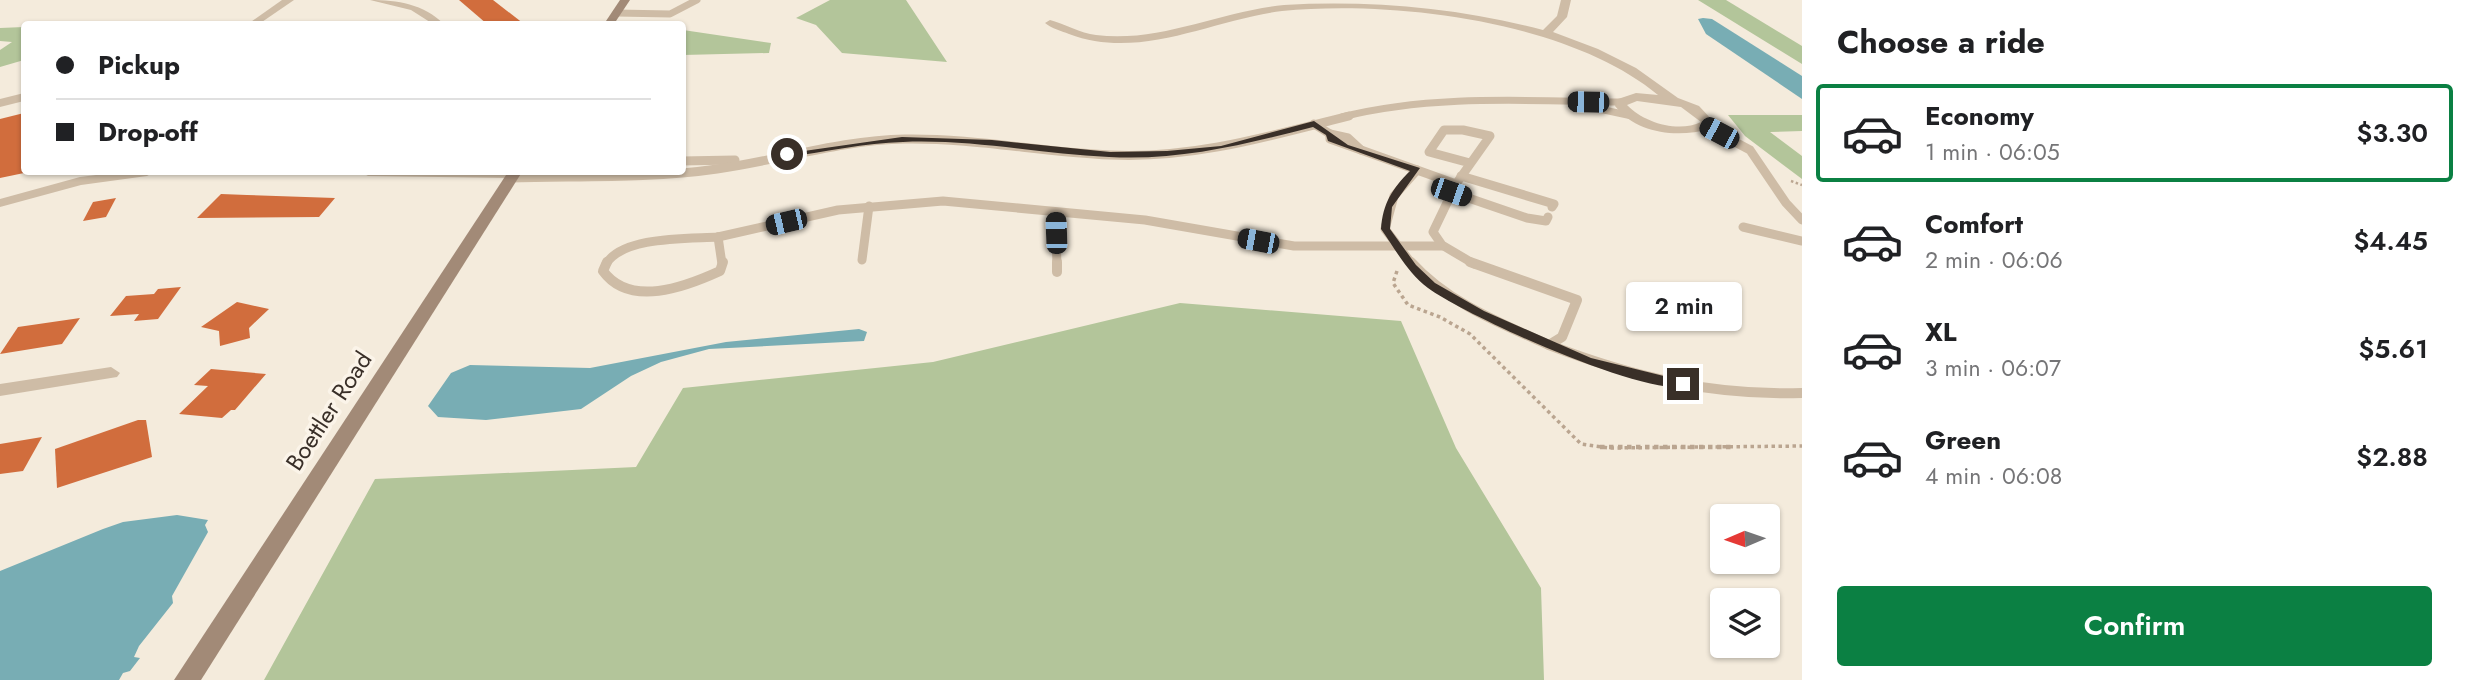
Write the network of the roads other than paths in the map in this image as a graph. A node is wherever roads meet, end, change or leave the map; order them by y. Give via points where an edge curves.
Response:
1 (289, 0) edge
2 (375, 0) edge
3 (625, 0) edge
4 (697, 0) edge
5 (1566, 0) edge
6 (616, 13) junction
7 (258, 21) edge
8 (434, 21) edge
9 (611, 21) edge
10 (1050, 23) dead end
11 (1546, 33) junction
12 (1634, 71) junction
13 (1636, 97) junction
14 (21, 98) edge
15 (1542, 101) junction
16 (1622, 102) junction
17 (1675, 102) junction
18 (0, 103) edge
19 (1632, 116) junction
20 (1314, 124) junction
21 (1706, 126) junction
22 (763, 159) junction
23 (686, 161) edge
24 (1470, 163) junction
25 (1417, 170) junction
26 (686, 172) edge
27 (125, 175) edge
28 (512, 175) edge
29 (1456, 184) junction
30 (1520, 192) junction
31 (0, 203) edge
32 (869, 206) junction
33 (1552, 207) dead end
34 (1509, 212) junction
35 (1055, 213) junction
36 (1548, 217) dead end
37 (1802, 220) edge
38 (1743, 228) dead end
39 (718, 237) junction
40 (1802, 241) edge
41 (1442, 246) junction
42 (1397, 248) junction
43 (862, 260) dead end
44 (1057, 272) dead end
45 (1549, 345) junction
46 (111, 373) dead end
47 (0, 390) edge
48 (1802, 393) edge
49 (187, 680) edge

1 - 7 street
2 - 8 street via 414,8
3 - 6 street
4 - 6 lane via 672,15
5 - 11 street via 1562,17
6 - 9 street
10 - 11 street via 1093,38 1134,38 1182,33 1282,9 1370,5 1461,14
11 - 12 street
12 - 13 street
12 - 17 street
13 - 16 street
13 - 17 street
14 - 18 street
15 - 16 lane
15 - 19 lane
15 - 20 lane via 1423,103
16 - 19 street
17 - 21 street via 1705,117
19 - 21 street via 1673,129
20 - 22 lane via 1221,148 1167,154 1110,155 992,142 902,139
20 - 25 lane via 1345,147
21 - 37 lane via 1749,150
22 - 23 lane
22 - 26 lane
24 - 24 lane via 1490,136 1444,130 1429,152
24 - 29 lane
25 - 29 lane
25 - 42 lane via 1387,207 1385,229
27 - 31 street via 80,181
28 - 49 street, Boettler Road
29 - 30 lane
29 - 34 lane
29 - 41 lane via 1433,232
30 - 33 lane via 1554,204
30 - 34 lane
32 - 35 lane via 943,201
32 - 39 lane
32 - 43 lane
34 - 36 lane
35 - 42 lane via 1145,220 1294,246
35 - 44 lane
38 - 40 lane
39 - 39 lane via 634,246 608,260 603,271 607,281 621,290 644,291 703,279 720,271 724,259
41 - 42 lane
41 - 45 lane via 1459,258 1577,300 1562,337
42 - 45 lane via 1431,285
45 - 48 lane via 1630,373 1679,384 1765,396
46 - 47 street

